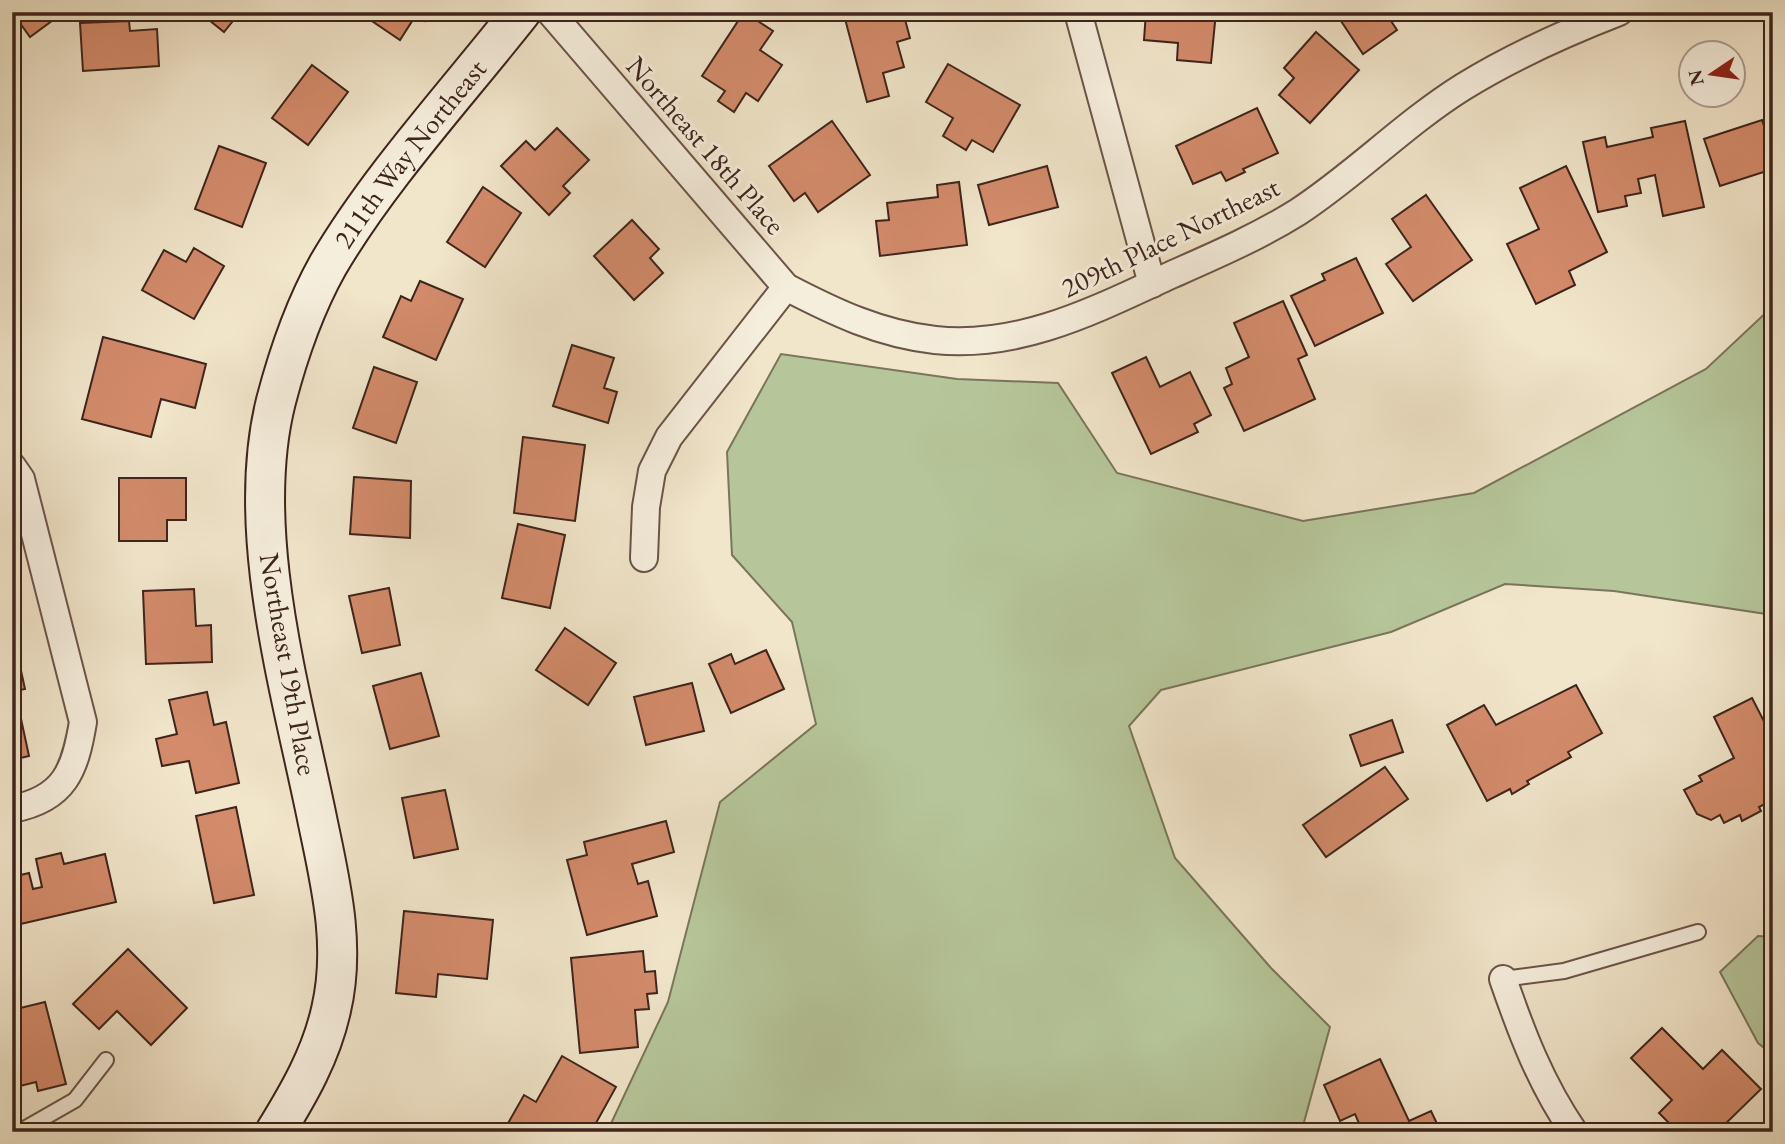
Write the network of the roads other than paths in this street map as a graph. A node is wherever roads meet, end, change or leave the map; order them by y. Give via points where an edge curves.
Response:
1 (521, 12) edge
2 (550, 12) edge
3 (1077, 12) edge
4 (1619, 12) edge
5 (328, 266) joint
6 (1152, 284) junction
7 (786, 287) junction
8 (12, 466) edge
9 (644, 558) dead end
10 (12, 809) edge
11 (1698, 932) dead end
12 (1503, 979) joint
13 (106, 1060) dead end
14 (19, 1132) edge
15 (275, 1132) edge
16 (1574, 1132) edge

1 - 5 street, 211th Way Northeast via 364,210
2 - 7 street, Northeast 18th Place
3 - 6 street
4 - 6 street, 209th Place Northeast via 1546,40 1463,87 1297,212
5 - 15 street, Northeast 19th Place via 301,322 275,403 266,526 269,582 335,903 338,959 332,1010 319,1052
6 - 7 street, 209th Place Northeast via 1052,328 972,341 881,331
7 - 9 street via 669,437 652,471
8 - 10 street via 21,479 83,722 68,777 54,793
11 - 12 lane via 1564,971
12 - 16 street via 1550,1097
13 - 14 lane via 75,1100

